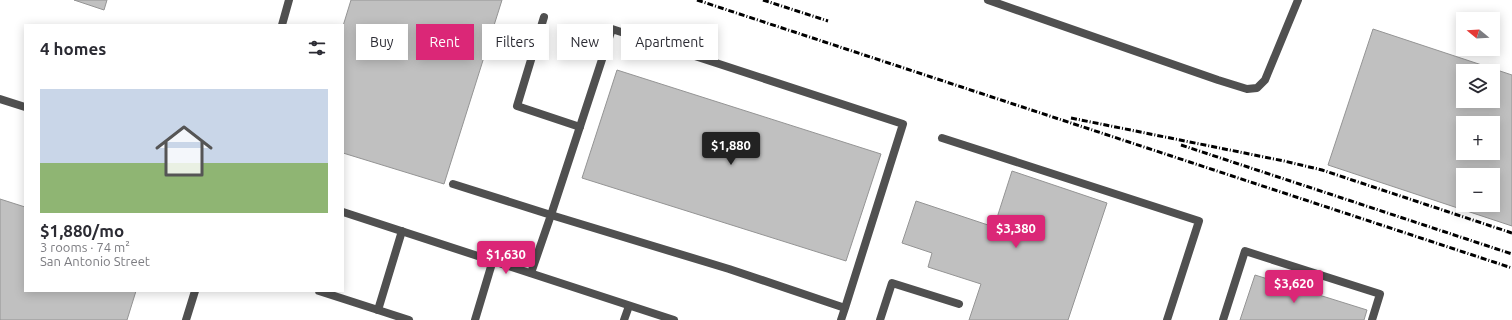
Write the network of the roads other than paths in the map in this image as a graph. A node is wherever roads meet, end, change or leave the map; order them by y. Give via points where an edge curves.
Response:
1 (290, 0) edge
2 (988, 0) edge
3 (1298, 0) edge
4 (544, 17) dead end
5 (282, 24) edge
6 (0, 99) edge
7 (24, 107) edge
8 (580, 127) junction
9 (942, 138) dead end
10 (453, 184) dead end
11 (344, 212) edge
12 (551, 215) junction
13 (402, 231) junction
14 (493, 260) junction
15 (531, 273) junction
16 (195, 292) edge
17 (322, 292) edge
18 (959, 304) dead end
19 (629, 306) junction
20 (845, 308) junction
21 (378, 310) junction
22 (186, 320) edge
23 (409, 320) edge
24 (475, 320) edge
25 (624, 320) edge
26 (674, 320) edge
27 (841, 320) edge
28 (881, 320) edge
29 (1167, 320) edge
30 (1223, 320) edge
31 (1372, 320) edge

1 - 5 street
2 - 3 street via 1247,89 1257,88 1264,80
4 - 8 street via 517,106
6 - 7 street
8 - 12 street
8 - 20 street via 612,29 903,124
9 - 29 street via 1199,221
10 - 12 street
11 - 13 street
12 - 15 street
12 - 20 street via 729,269
13 - 14 street
13 - 21 street
14 - 15 street
14 - 24 street
15 - 19 street
16 - 22 street
17 - 21 street
18 - 28 street via 892,283
19 - 25 street
19 - 26 street
20 - 27 street
21 - 23 street
30 - 31 street via 1245,251 1380,294

